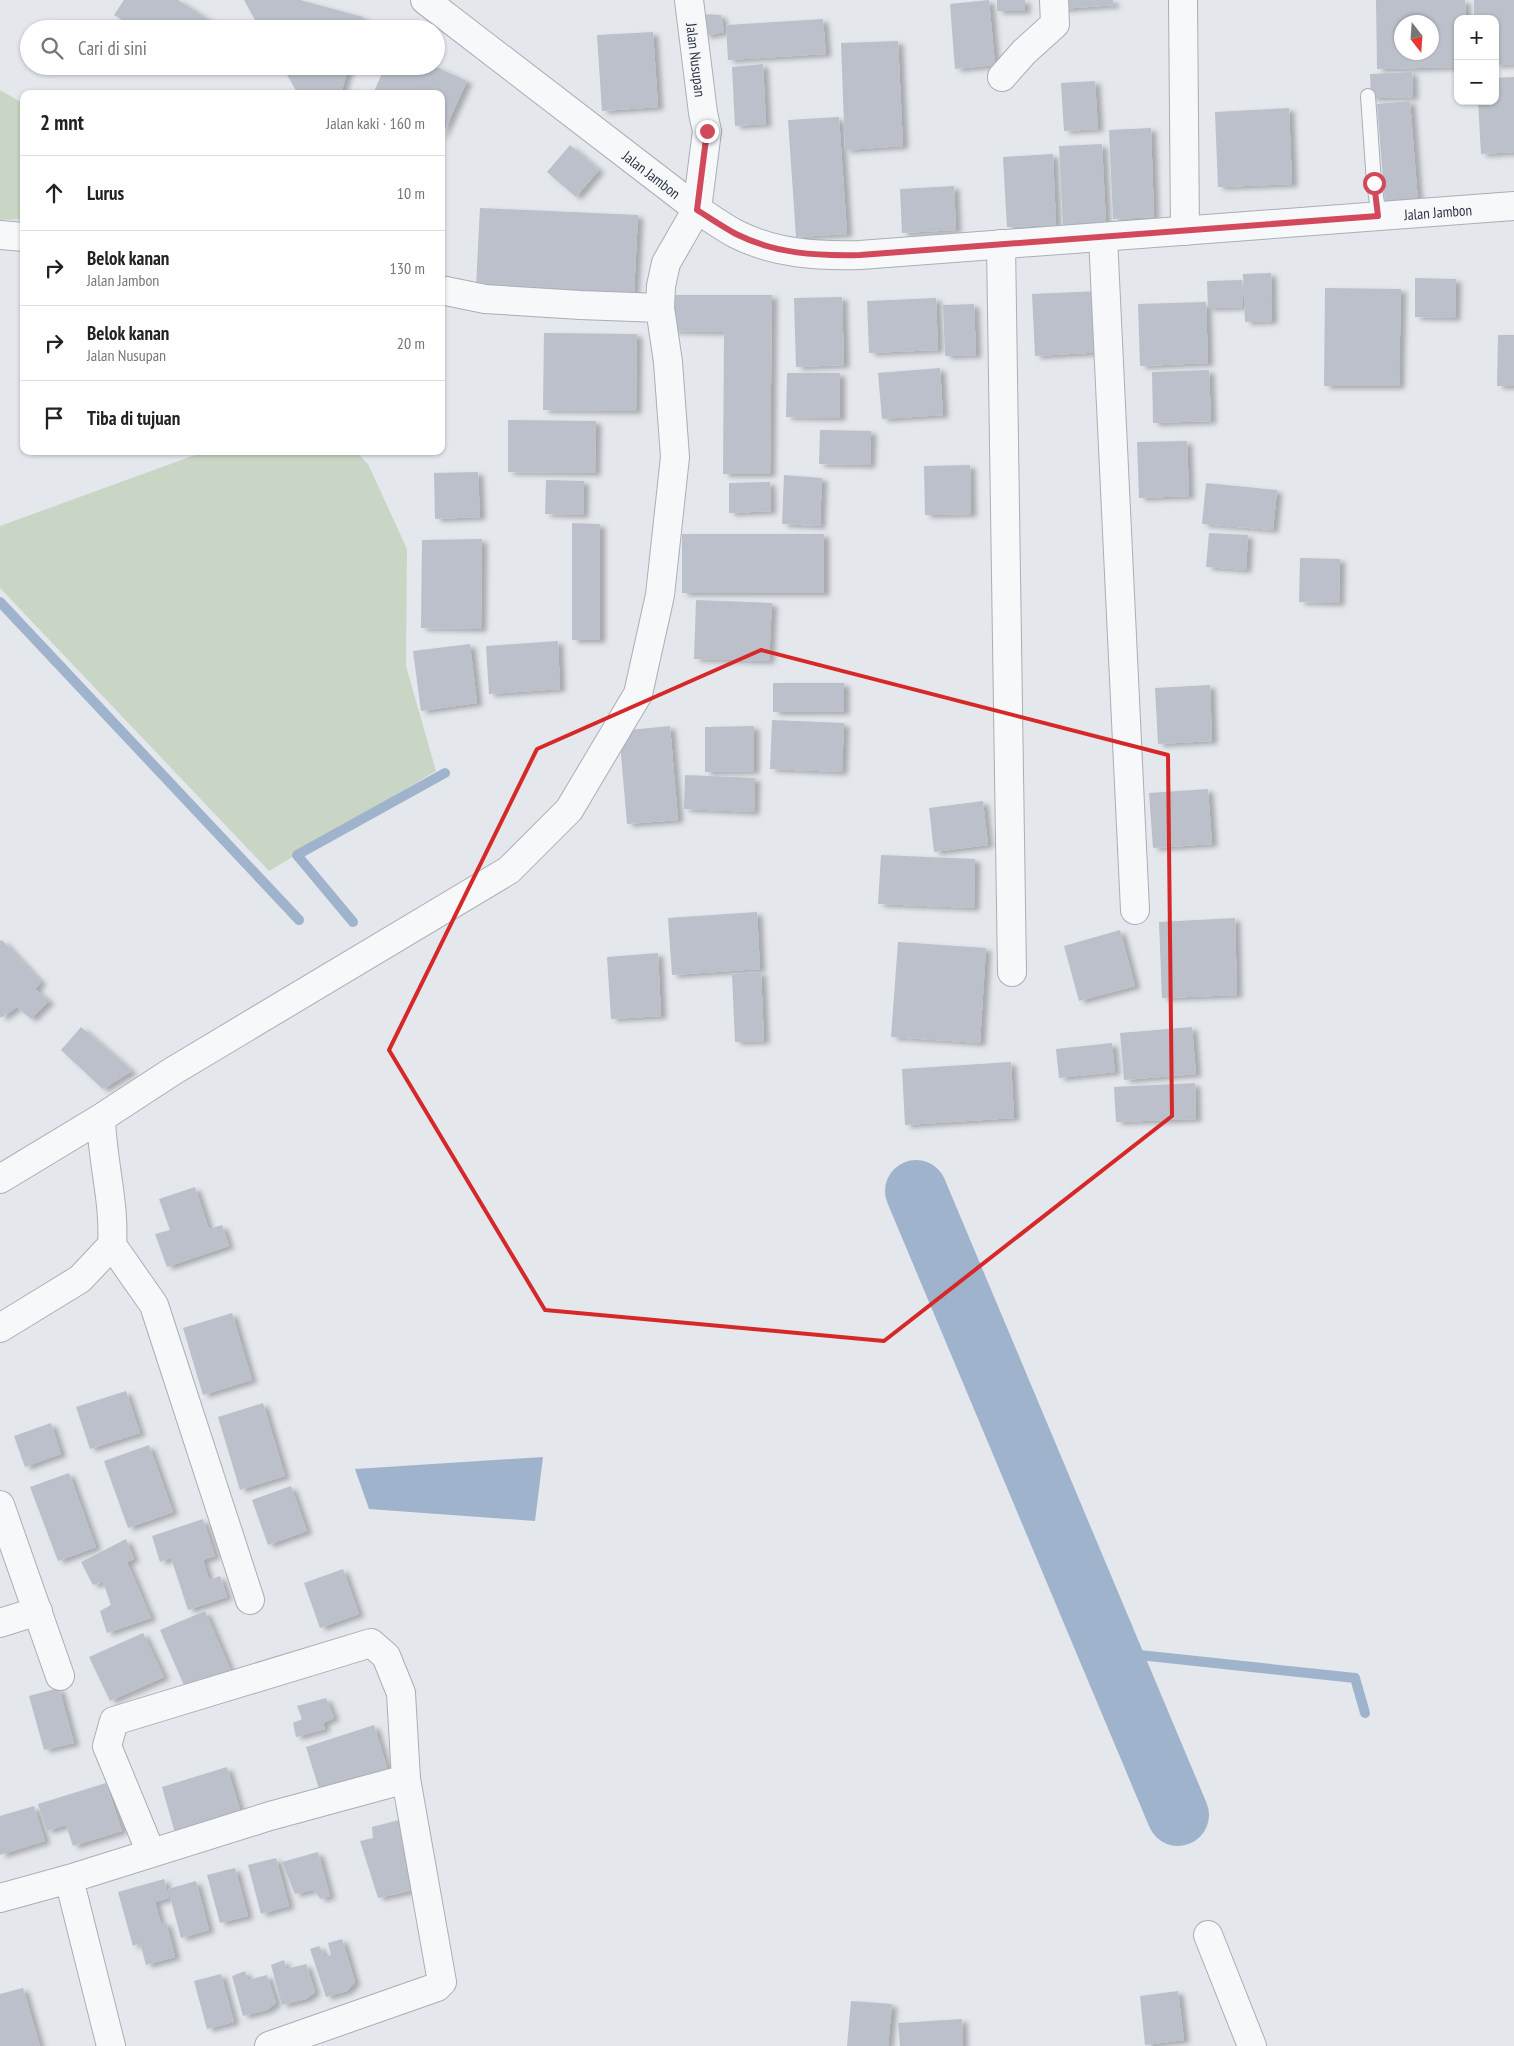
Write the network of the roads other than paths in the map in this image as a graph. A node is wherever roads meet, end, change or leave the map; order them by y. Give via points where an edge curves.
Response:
1 (425, 0) edge
2 (689, 0) edge
3 (1054, 0) edge
4 (1183, 0) edge
5 (1002, 77) dead end
6 (1368, 96) dead end
7 (1514, 206) edge
8 (697, 210) junction
9 (1378, 216) junction
10 (1185, 231) junction
11 (0, 236) edge
12 (20, 237) edge
13 (1103, 237) junction
14 (1001, 244) junction
15 (445, 291) edge
16 (660, 308) junction
17 (1136, 910) dead end
18 (1012, 972) dead end
19 (101, 1118) junction
20 (0, 1179) edge
21 (112, 1245) junction
22 (0, 1328) edge
23 (0, 1505) edge
24 (250, 1600) dead end
25 (38, 1611) junction
26 (0, 1623) edge
27 (60, 1676) dead end
28 (406, 1778) junction
29 (151, 1853) junction
30 (69, 1879) junction
31 (0, 1898) edge
32 (1208, 1935) dead end
33 (111, 2046) edge
34 (269, 2046) edge
35 (1252, 2046) edge

1 - 8 street, Jalan Jambon
2 - 8 street, Jalan Nusupan via 707,131
3 - 5 street via 1054,24
4 - 10 street
6 - 9 lane
7 - 9 street, Jalan Jambon
8 - 14 street, Jalan Jambon via 736,234 776,250 818,256
8 - 16 street via 666,263
9 - 10 street, Jalan Jambon
10 - 13 street, Jalan Jambon
11 - 12 street
13 - 14 street, Jalan Jambon
13 - 17 street
14 - 18 street
15 - 16 street via 485,299
16 - 19 street via 668,362 674,457 660,594 638,694 569,810 509,870 173,1071
19 - 20 street
19 - 21 street via 113,1220
21 - 22 street via 80,1279
21 - 24 street via 154,1305
23 - 25 street
25 - 26 street
25 - 27 street
28 - 29 street
28 - 29 street via 401,1693 386,1656 371,1643 114,1721 107,1746
28 - 34 street via 442,1982 437,1987
29 - 30 street
30 - 31 street
30 - 33 street
32 - 35 street

